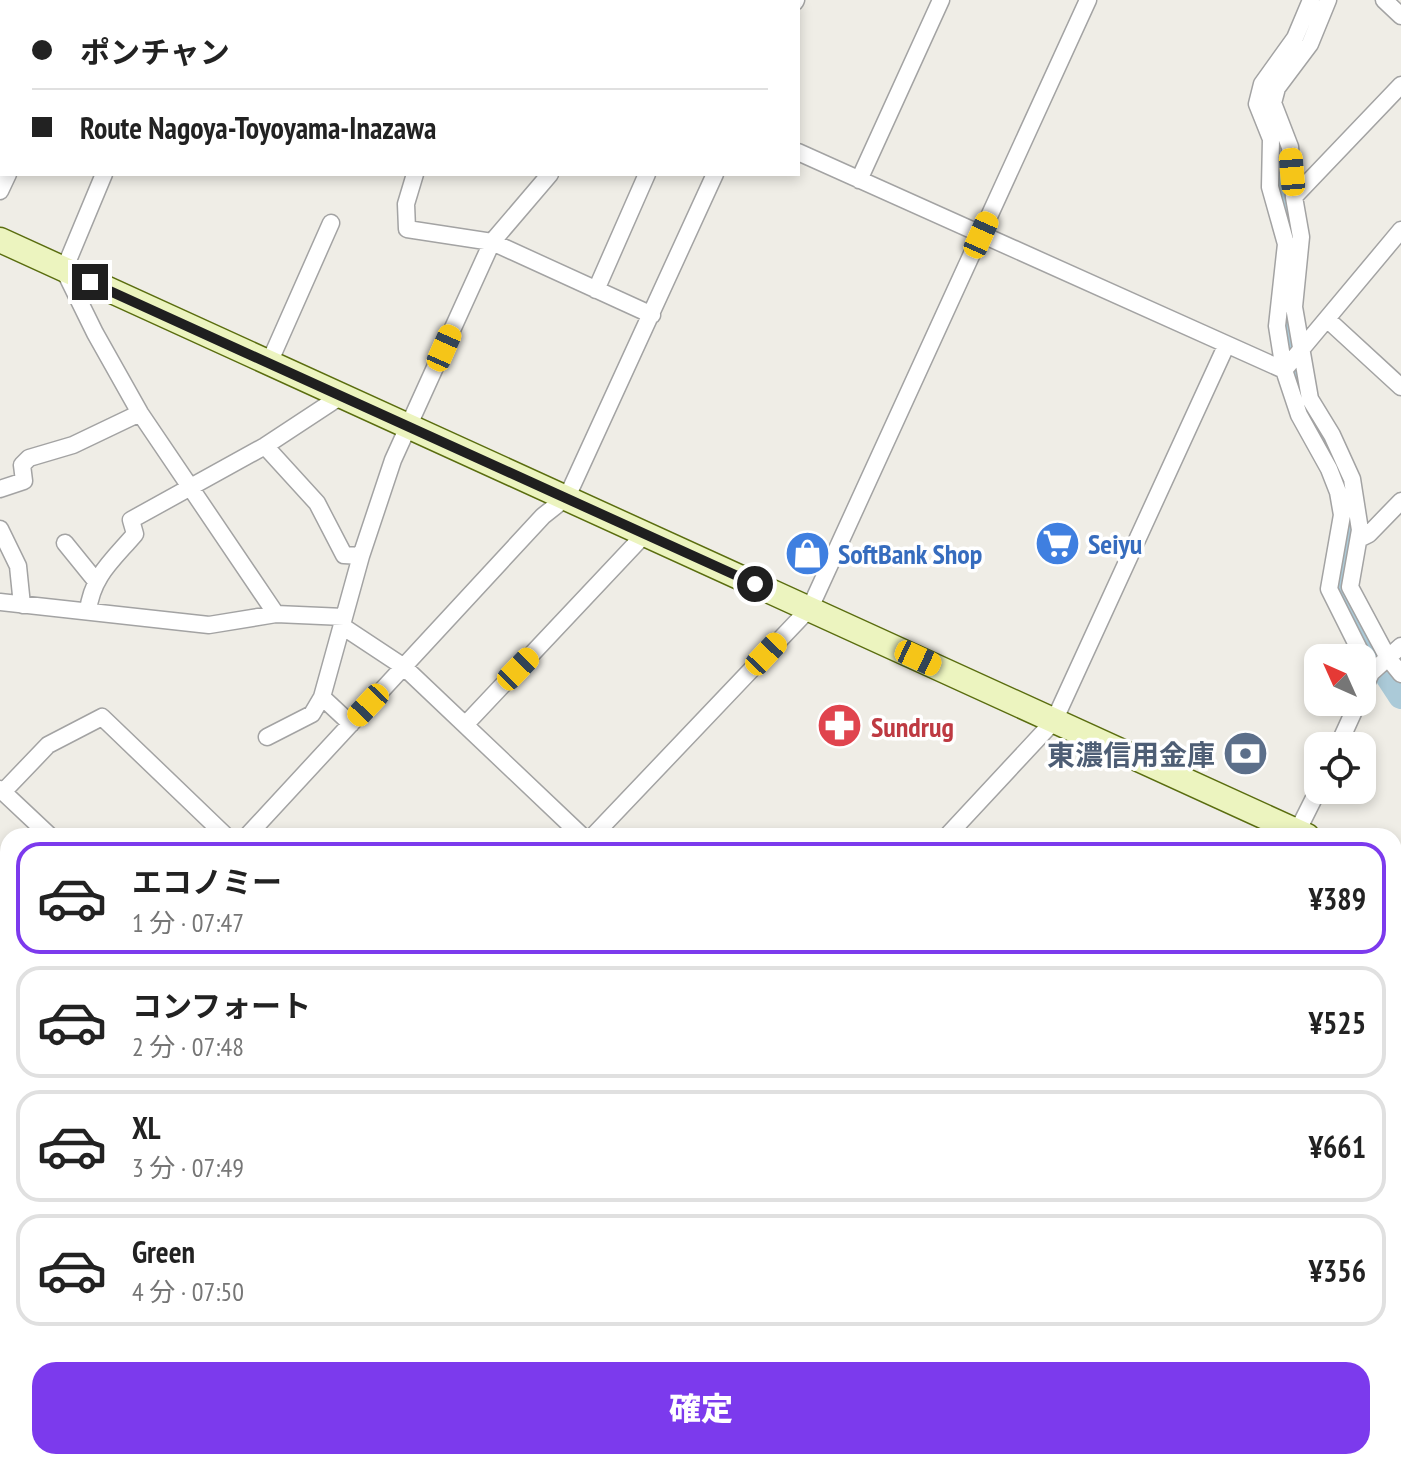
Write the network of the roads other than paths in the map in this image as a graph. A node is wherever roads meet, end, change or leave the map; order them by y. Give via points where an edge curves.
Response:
1 (941, 0) edge
2 (1088, 0) edge
3 (1311, 0) edge
4 (1328, 0) edge
5 (1384, 0) edge
6 (1401, 16) edge
7 (1401, 85) edge
8 (800, 153) edge
9 (103, 176) edge
10 (414, 176) edge
11 (548, 176) edge
12 (646, 176) edge
13 (714, 176) edge
14 (859, 180) junction
15 (1294, 197) junction
16 (331, 223) dead end
17 (1401, 230) edge
18 (981, 235) junction
19 (0, 240) edge
20 (492, 242) junction
21 (64, 270) junction
22 (596, 290) junction
23 (652, 315) junction
24 (1328, 320) junction
25 (1226, 346) junction
26 (1293, 360) junction
27 (269, 363) junction
28 (1398, 378) edge
29 (341, 396) junction
30 (140, 413) junction
31 (408, 427) junction
32 (265, 446) junction
33 (0, 489) edge
34 (191, 489) junction
35 (567, 497) junction
36 (1401, 501) edge
37 (0, 529) edge
38 (644, 535) junction
39 (1359, 539) junction
40 (65, 543) dead end
41 (361, 556) junction
42 (95, 580) junction
43 (0, 602) edge
44 (22, 605) junction
45 (810, 608) junction
46 (88, 611) junction
47 (276, 614) junction
48 (343, 622) junction
49 (1384, 661) edge
50 (404, 667) junction
51 (1401, 674) edge
52 (322, 697) junction
53 (1054, 721) junction
54 (351, 724) junction
55 (465, 725) junction
56 (267, 737) dead end
57 (2, 791) edge
58 (1313, 804) edge
59 (41, 828) edge
60 (218, 828) edge
61 (254, 828) edge
62 (574, 828) edge
63 (601, 828) edge
64 (954, 828) edge
65 (1286, 828) edge
66 (1304, 828) edge

1 - 14 street
2 - 18 street
3 - 26 street via 1295,38 1262,84 1257,104 1271,139 1270,187 1286,244 1277,326
4 - 15 street via 1310,44 1277,88 1273,103 1290,147
5 - 6 street
7 - 15 street
8 - 14 street
9 - 21 street
10 - 20 street via 406,204 407,229
11 - 20 street
12 - 22 street
13 - 23 street
14 - 18 street
15 - 26 street via 1301,237
16 - 27 street
17 - 24 street
18 - 25 street
18 - 45 street
19 - 21 main road
20 - 22 street
20 - 31 street
21 - 27 main road
21 - 30 street
22 - 23 street
23 - 35 street
24 - 26 street
24 - 28 street
25 - 26 street
25 - 53 street
26 - 39 street via 1352,479
26 - 49 street via 1299,415 1329,469 1342,515 1329,589
27 - 29 main road
29 - 31 main road
29 - 32 street
30 - 33 street via 73,445 29,458 22,465 24,481
30 - 34 street
31 - 35 main road
31 - 41 street
32 - 34 street
32 - 41 street via 317,503 344,555
34 - 42 street via 131,520 135,534
34 - 47 street
35 - 38 main road
35 - 50 street via 543,516
36 - 39 street
37 - 44 street via 18,566
38 - 45 main road
38 - 55 street
39 - 49 street via 1350,587
40 - 42 street
41 - 48 street
42 - 46 street
43 - 44 street
44 - 46 street
45 - 53 main road
45 - 63 street
46 - 47 street via 209,625
47 - 48 street
48 - 50 street
48 - 52 street
49 - 51 street
50 - 54 street
50 - 55 street
52 - 54 street
52 - 56 street via 312,714
53 - 64 street
53 - 65 main road
54 - 61 street
55 - 62 street
57 - 59 street
57 - 60 street via 48,745 102,717
58 - 66 street

